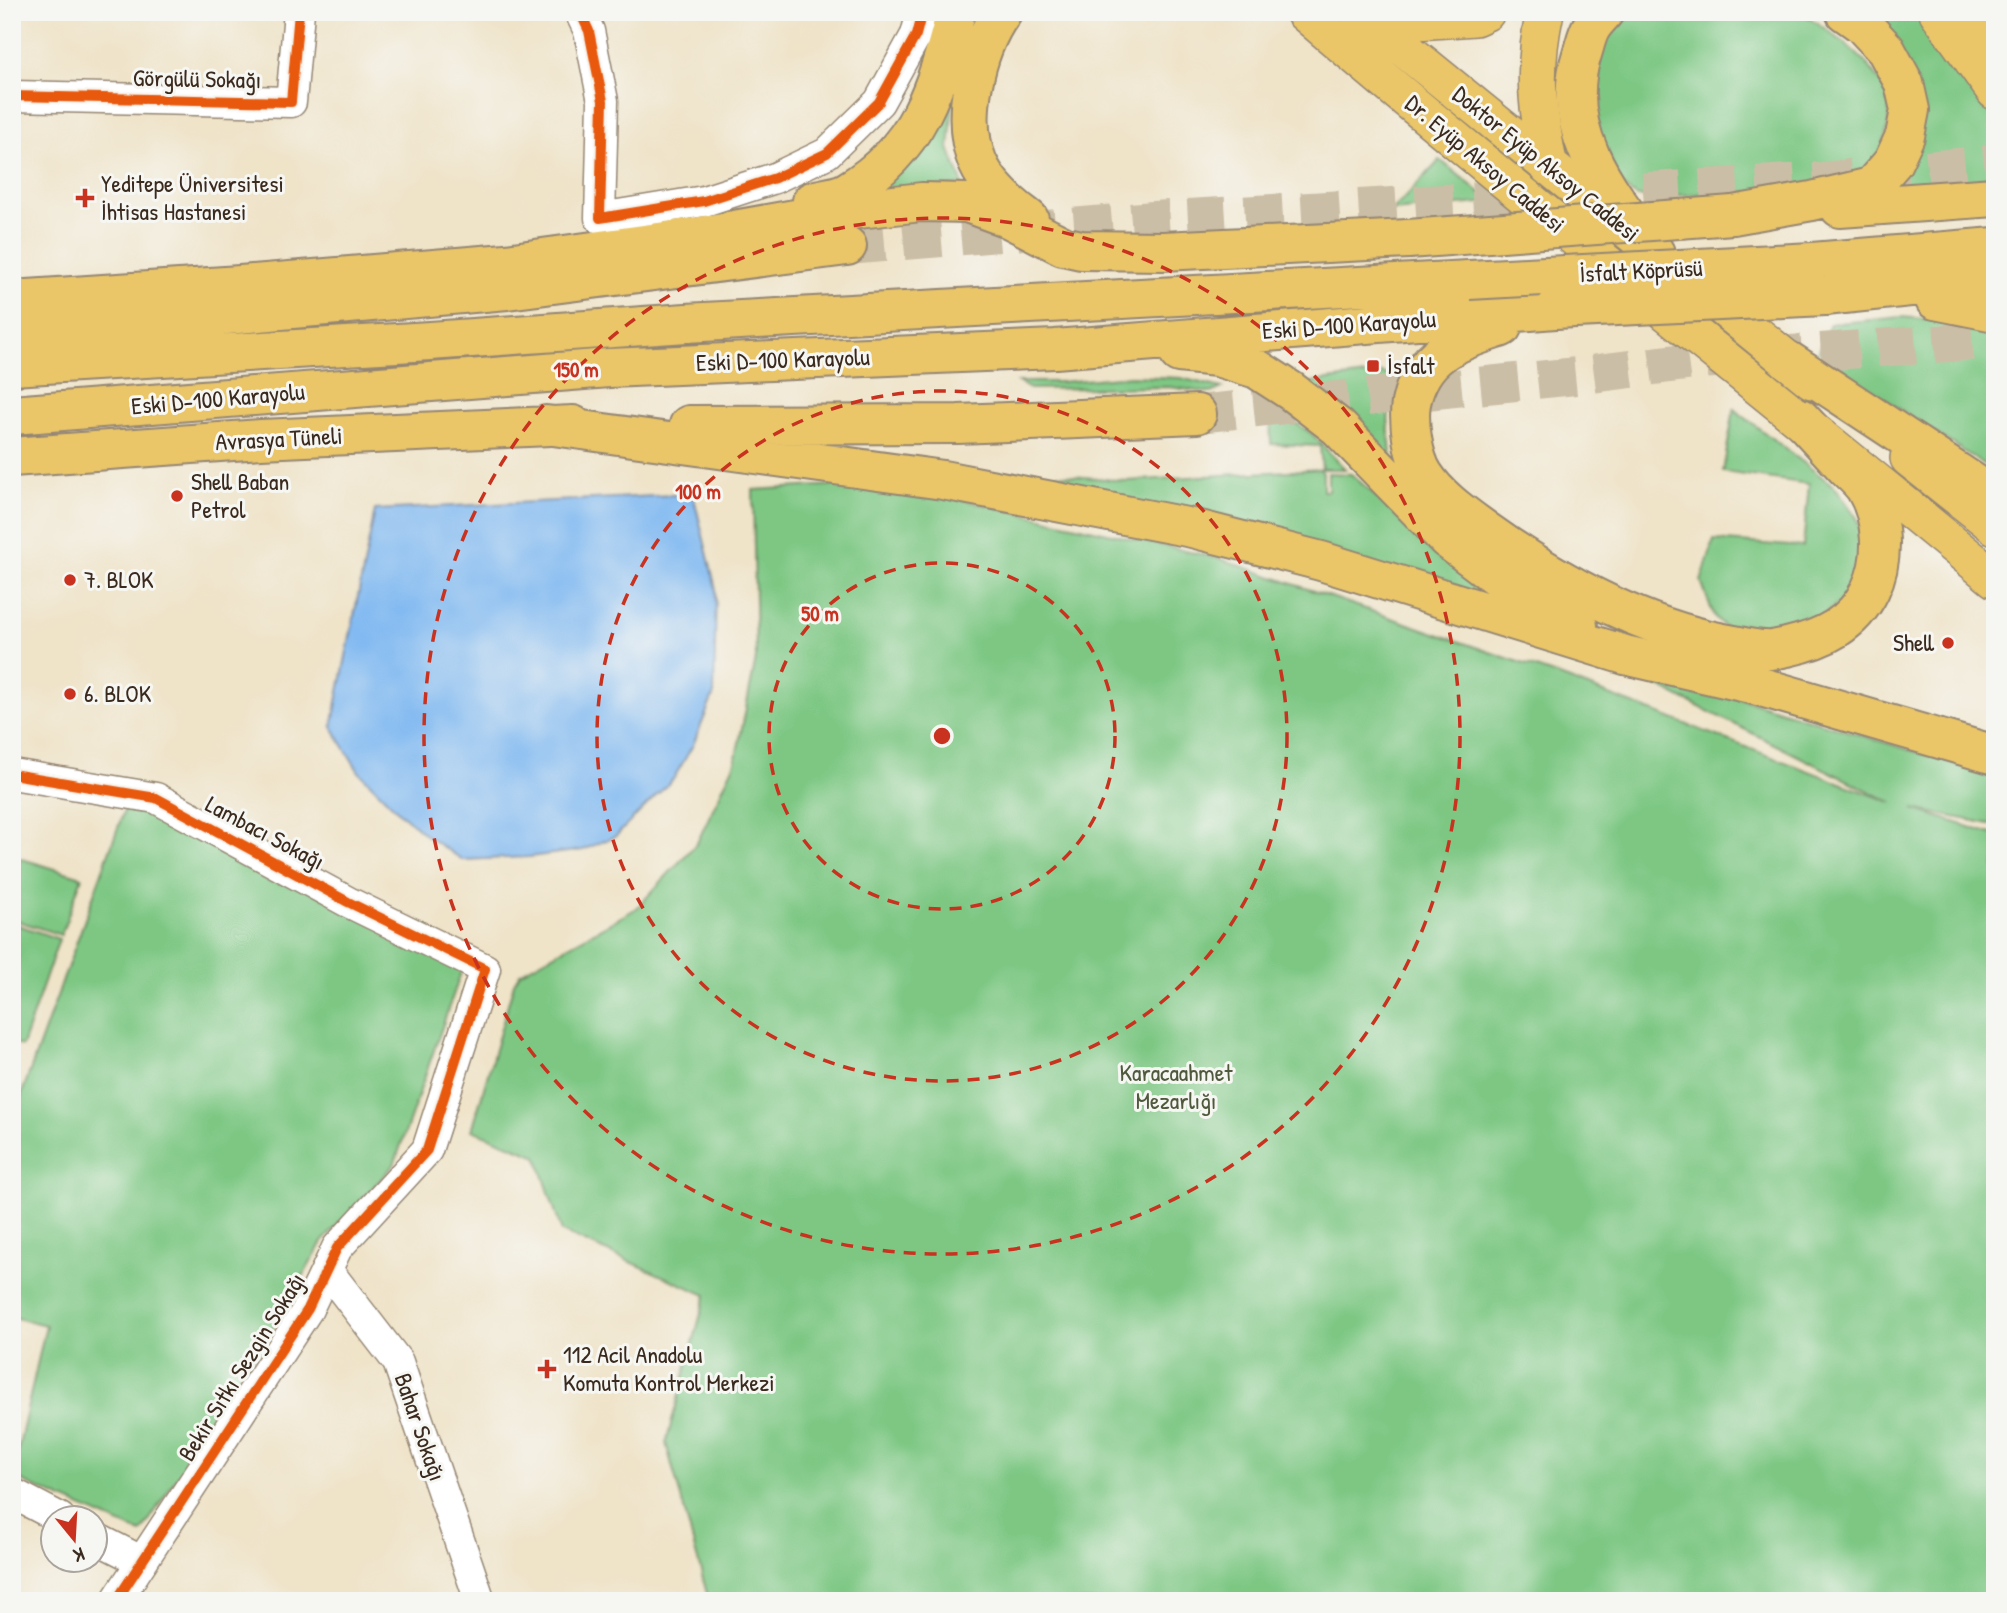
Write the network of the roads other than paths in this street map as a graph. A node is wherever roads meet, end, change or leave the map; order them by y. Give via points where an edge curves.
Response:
1 (299, 12) edge
2 (580, 12) edge
3 (922, 12) edge
4 (956, 12) edge
5 (1002, 12) edge
6 (1304, 12) edge
7 (1486, 12) edge
8 (1545, 12) edge
9 (1604, 12) edge
10 (1844, 12) edge
11 (1938, 12) edge
12 (1971, 12) edge
13 (1366, 18) edge
14 (1995, 45) edge
15 (1995, 90) edge
16 (12, 96) edge
17 (1549, 167) junction
18 (1995, 197) edge
19 (1733, 215) junction
20 (695, 237) junction
21 (1408, 239) junction
22 (846, 246) tunnel mouth
23 (1995, 247) edge
24 (1102, 250) junction
25 (1655, 253) junction
26 (1995, 278) edge
27 (1819, 279) junction
28 (1469, 280) joint
29 (1995, 298) edge
30 (12, 300) edge
31 (1935, 300) junction
32 (1555, 309) junction
33 (1995, 312) edge
34 (686, 323) junction
35 (12, 334) edge
36 (1055, 349) junction
37 (1788, 361) junction
38 (12, 366) edge
39 (1197, 414) tunnel mouth
40 (12, 415) edge
41 (1800, 418) junction
42 (546, 425) junction
43 (12, 457) edge
44 (1995, 497) edge
45 (1995, 526) edge
46 (1995, 579) edge
47 (1625, 655) junction
48 (1995, 755) edge
49 (12, 774) edge
50 (485, 969) joint
51 (326, 1273) junction
52 (12, 1493) edge
53 (38, 1507) edge
54 (108, 1544) edge
55 (141, 1561) junction
56 (116, 1601) edge
57 (480, 1601) edge

1 - 16 street, Görgülü Sokağı via 291,102
2 - 3 street via 589,31 603,101 600,218 704,201 775,178 827,153 879,102 916,35
4 - 20 highway via 929,103 913,131 884,164 846,192
5 - 24 highway via 984,48 972,89 970,125 978,163 1000,194 1028,218
6 - 41 main road, Dr. Eyüp Aksoy Caddesi via 1541,211
7 - 13 main road via 1475,17
8 - 17 main road via 1536,74 1538,114
9 - 25 highway via 1589,27 1575,73 1579,127 1604,184
10 - 19 highway via 1886,50 1904,83 1910,110 1893,162 1871,187
11 - 15 main road
12 - 14 main road
13 - 17 main road, Doktor Eyüp Aksoy Caddesi
17 - 25 main road, Doktor Eyüp Aksoy Caddesi
18 - 19 highway
19 - 21 highway, bridge
20 - 24 highway via 840,211 922,202 967,203 1063,246
20 - 30 highway via 506,263
21 - 24 highway
21 - 34 highway
22 - 35 highway via 507,290
23 - 27 highway
25 - 37 main road, Doktor Eyüp Aksoy Caddesi
26 - 27 highway
27 - 28 highway, İsfalt Köprüsü, bridge
27 - 31 highway
27 - 32 highway, İsfalt Köprüsü, bridge
28 - 34 highway, Eski D-100 Karayolu
29 - 31 highway
31 - 33 highway
32 - 36 highway, Eski D-100 Karayolu
32 - 41 highway via 1454,343 1426,366 1415,384 1409,415 1423,474 1453,507 1522,557 1594,597 1664,628 1768,651 1814,641 1845,623 1865,601 1876,578 1879,524 1865,488
34 - 38 highway, Eski D-100 Karayolu
36 - 40 highway, Eski D-100 Karayolu via 609,368
36 - 47 highway via 1171,352 1217,357 1257,369 1338,427 1447,539 1496,576
37 - 44 highway
37 - 45 main road, Doktor Eyüp Aksoy Caddesi
39 - 42 highway via 958,425
41 - 46 main road
42 - 43 highway, Avrasya Tüneli
42 - 47 highway via 943,480 1192,528 1321,561
47 - 48 highway via 1751,684
49 - 50 street, Lambacı Sokağı via 156,798 348,902
50 - 51 street, Bekir Sıtkı Sezgin Sokağı via 427,1150 337,1248
51 - 55 street, Bekir Sıtkı Sezgin Sokağı via 308,1309
51 - 57 street, Bahar Sokağı via 398,1362
52 - 53 street
54 - 55 street
55 - 56 street, Bekir Sıtkı Sezgin Sokağı

